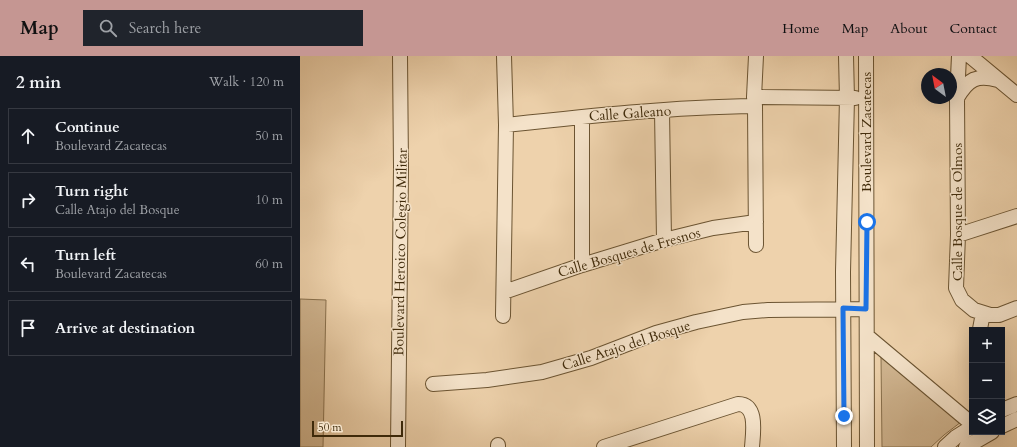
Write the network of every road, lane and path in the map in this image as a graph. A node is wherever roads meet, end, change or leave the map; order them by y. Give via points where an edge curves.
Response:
1 (400, 56) edge
2 (504, 56) edge
3 (756, 56) edge
4 (846, 56) edge
5 (866, 56) edge
6 (960, 56) edge
7 (970, 56) edge
8 (999, 80) junction
9 (1015, 91) edge
10 (847, 98) junction
11 (865, 98) junction
12 (957, 98) junction
13 (755, 101) junction
14 (662, 111) junction
15 (582, 117) junction
16 (506, 125) junction
17 (1017, 216) edge
18 (756, 222) junction
19 (958, 234) junction
20 (664, 240) junction
21 (756, 245) dead end
22 (582, 265) junction
23 (504, 292) junction
24 (843, 308) junction
25 (1017, 308) edge
26 (866, 309) junction
27 (983, 313) junction
28 (504, 316) dead end
29 (980, 327) edge
30 (868, 336) junction
31 (433, 384) dead end
32 (1017, 404) edge
33 (1005, 409) edge
34 (1017, 420) edge
35 (969, 422) edge
36 (1005, 425) edge
37 (969, 427) edge
38 (987, 435) edge
39 (398, 447) edge
40 (604, 447) edge
41 (752, 447) edge
42 (844, 447) edge
43 (867, 447) edge
44 (945, 447) edge
45 (966, 447) edge

1 - 39 street, Boulevard Heroico Colegio Militar
2 - 16 street
3 - 13 street
4 - 10 street, Boulevard Zacatecas
5 - 11 street, Boulevard Zacatecas
6 - 12 street, Calle Bosque de Olmos
7 - 8 street
8 - 9 street
8 - 12 street via 977,78 963,87
10 - 11 street, Calle Galeano
10 - 13 street, Calle Galeano
10 - 24 street, Boulevard Zacatecas
11 - 26 street, Boulevard Zacatecas
12 - 19 street, Calle Bosque de Olmos
13 - 14 street, Calle Galeano via 728,106
13 - 18 street
14 - 15 street, Calle Galeano
14 - 20 street
15 - 16 street, Calle Galeano
15 - 22 street
16 - 23 street
17 - 19 street
18 - 20 street, Calle Bosques de Fresnos via 713,228
18 - 21 street
19 - 27 street, Calle Bosque de Olmos via 956,288 962,300 974,310
20 - 22 street, Calle Bosques de Fresnos
22 - 23 street, Calle Bosques de Fresnos
23 - 28 street
24 - 26 street, Calle Atajo del Bosque
24 - 31 street, Calle Atajo del Bosque via 743,312 656,333 591,358 542,372
24 - 42 street, Boulevard Zacatecas
25 - 27 street via 998,314
26 - 30 street, Boulevard Zacatecas
27 - 29 street
30 - 35 street
30 - 43 street, Boulevard Zacatecas
32 - 33 street
34 - 36 street
37 - 44 street
38 - 45 street
40 - 41 street via 738,404 748,406 752,416

